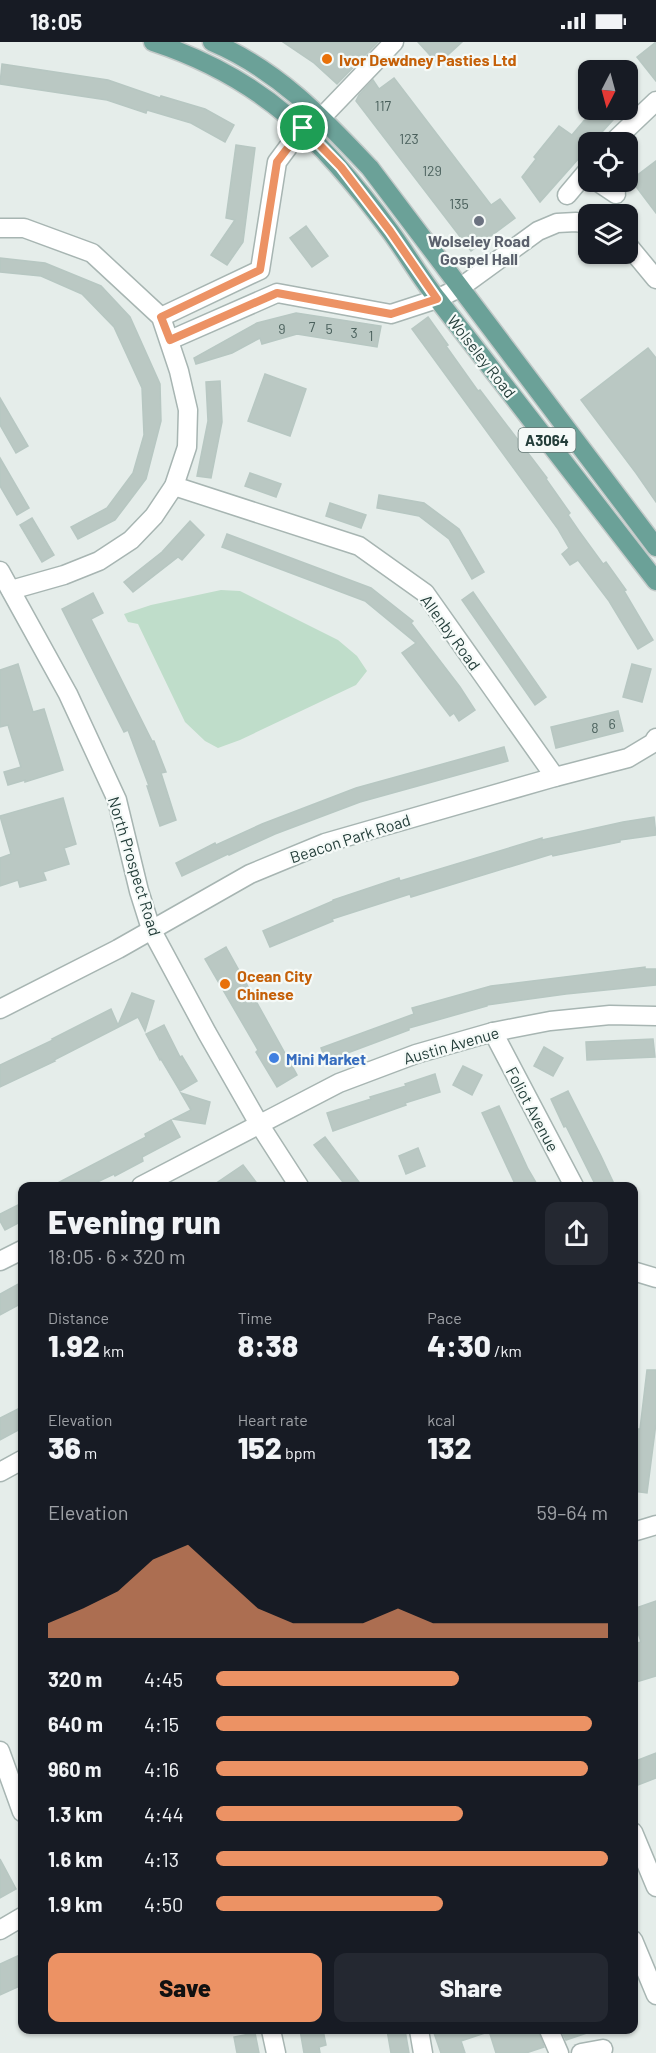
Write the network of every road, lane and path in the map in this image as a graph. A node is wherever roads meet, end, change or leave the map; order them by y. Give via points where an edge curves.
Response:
1 (153, 42) edge
2 (212, 42) edge
3 (394, 42) edge
4 (656, 101) edge
5 (322, 117) junction
6 (303, 128) junction
7 (623, 132) edge
8 (578, 185) edge
9 (612, 192) edge
10 (567, 195) dead end
11 (616, 195) dead end
12 (578, 222) edge
13 (0, 228) edge
14 (638, 257) edge
15 (260, 270) junction
16 (656, 279) edge
17 (461, 287) junction
18 (277, 293) junction
19 (437, 299) junction
20 (161, 317) junction
21 (170, 340) junction
22 (174, 486) junction
23 (656, 547) edge
24 (0, 571) edge
25 (656, 581) edge
26 (10, 590) junction
27 (655, 742) edge
28 (555, 777) junction
29 (151, 929) junction
30 (0, 1009) edge
31 (656, 1016) edge
32 (493, 1032) junction
33 (259, 1124) junction
34 (149, 1182) edge
35 (296, 1182) edge
36 (572, 1182) edge
37 (18, 1252) edge
38 (0, 1262) edge
39 (638, 1273) edge
40 (656, 1278) edge
41 (18, 1462) edge
42 (0, 1472) edge
43 (656, 1525) edge
44 (638, 1530) edge
45 (0, 1751) edge
46 (18, 1801) edge
47 (638, 1844) edge
48 (656, 1887) edge
49 (18, 1919) edge
50 (0, 1930) edge
51 (638, 1952) edge
52 (656, 1995) edge
53 (272, 2034) edge
54 (420, 2034) edge
55 (551, 2034) edge
56 (603, 2049) dead end
57 (276, 2053) edge
58 (423, 2053) edge
59 (559, 2053) edge
60 (581, 2053) edge

1 - 6 main road, Wolseley Road / A3064 via 249,87
2 - 5 main road, Wolseley Road / A3064 via 291,89
3 - 5 street
4 - 7 street
5 - 17 main road, Wolseley Road / A3064 via 370,168
6 - 15 street via 277,162
6 - 19 main road, Wolseley Road / A3064 via 341,167
8 - 10 street
9 - 11 street
12 - 17 street via 557,223 538,231
13 - 20 street via 24,228 92,253
14 - 16 street
15 - 18 street
15 - 20 street
17 - 19 street
17 - 23 main road, Wolseley Road / A3064
18 - 19 street via 391,314
18 - 21 street
19 - 25 main road, Wolseley Road / A3064
20 - 21 street
21 - 22 street via 188,410 187,447
22 - 26 street via 154,516 131,540 107,556 64,575
22 - 28 street, Allenby Road via 359,546 425,593
24 - 26 street, North Prospect Road
26 - 29 street, North Prospect Road via 68,694 117,800
27 - 28 street, Beacon Park Road via 628,758
28 - 29 street, Beacon Park Road via 325,843 250,874
29 - 30 street, Beacon Park Road
29 - 33 street, North Prospect Road
31 - 32 street, Austin Avenue via 610,1014
32 - 33 street, Austin Avenue via 416,1054 339,1083
32 - 36 street, Foliot Avenue
33 - 34 street, Austin Avenue
33 - 35 street, North Prospect Road
37 - 38 street
39 - 40 street
41 - 42 street
43 - 44 street
45 - 46 street
47 - 48 street
49 - 50 street
51 - 52 street
53 - 57 street
54 - 58 street
55 - 59 street
56 - 60 street

